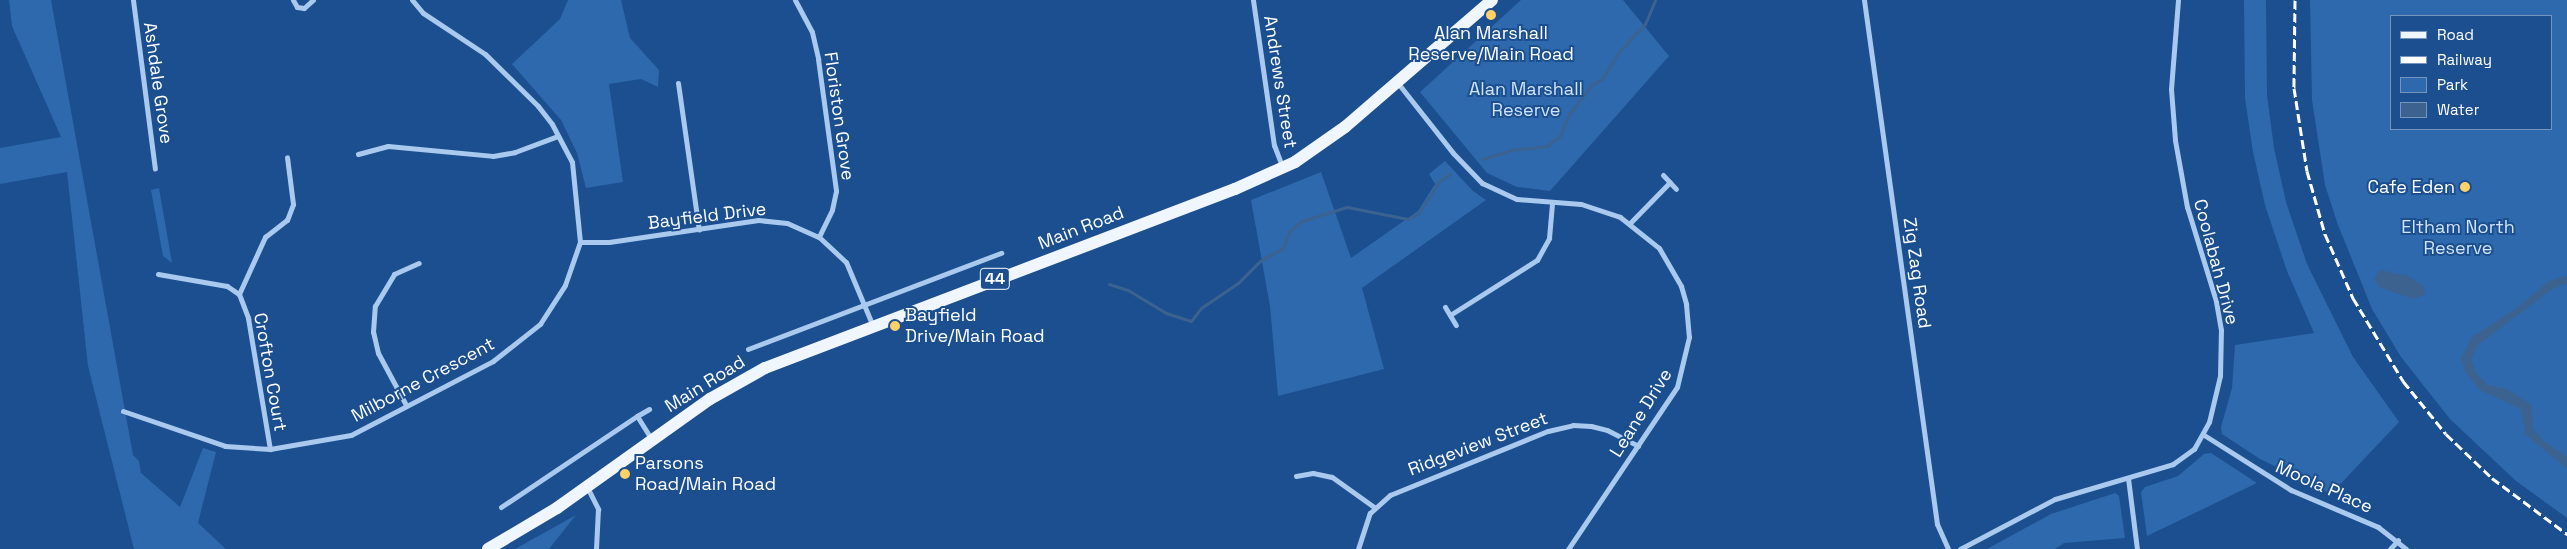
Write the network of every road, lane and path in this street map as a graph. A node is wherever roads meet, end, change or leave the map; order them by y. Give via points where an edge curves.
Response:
1 (133, 0) edge
2 (293, 0) edge
3 (313, 0) edge
4 (412, 0) edge
5 (795, 0) edge
6 (1253, 0) edge
7 (1492, 0) edge
8 (1864, 0) edge
9 (2178, 0) edge
10 (1397, 82) junction
11 (678, 83) dead end
12 (558, 136) junction
13 (358, 154) dead end
14 (287, 157) dead end
15 (1283, 168) junction
16 (155, 169) dead end
17 (1664, 175) dead end
18 (1670, 182) junction
19 (1676, 189) dead end
20 (1552, 202) junction
21 (1630, 223) junction
22 (699, 230) junction
23 (819, 237) junction
24 (580, 242) junction
25 (1001, 253) dead end
26 (419, 263) dead end
27 (158, 274) dead end
28 (239, 294) junction
29 (864, 305) junction
30 (1445, 307) dead end
31 (1450, 315) junction
32 (872, 324) junction
33 (1456, 325) dead end
34 (748, 349) dead end
35 (406, 405) junction
36 (649, 409) dead end
37 (123, 411) dead end
38 (637, 416) junction
39 (2204, 435) junction
40 (652, 440) junction
41 (1638, 446) junction
42 (270, 449) junction
43 (1296, 476) dead end
44 (2128, 478) junction
45 (587, 487) junction
46 (500, 507) dead end
47 (1374, 507) junction
48 (2398, 540) junction
49 (488, 549) edge
50 (596, 549) edge
51 (1358, 549) edge
52 (1568, 549) edge
53 (1948, 549) edge
54 (1960, 549) edge
55 (2138, 549) edge
56 (2390, 549) edge
57 (2406, 549) edge

1 - 16 street, Ashdale Grove
2 - 3 street via 297,7 304,8
4 - 12 street, Milborne Crescent via 424,13 485,54 538,106
5 - 23 street, Floriston Grove via 812,32 818,59 836,190 832,210
6 - 15 street, Andrews Street via 1274,145
7 - 10 main road, Main Road / 44
8 - 53 street, Zig Zag Road via 1937,524
9 - 39 street, Coolabah Drive via 2171,89 2175,140 2187,207 2216,301 2222,342 2219,388
10 - 15 main road, Main Road / 44 via 1331,138
10 - 20 street, Leane Drive via 1460,162 1482,183 1517,199
11 - 22 street
12 - 13 street via 494,156 388,146
12 - 24 street, Milborne Crescent via 572,162
14 - 28 street via 293,204 287,220 264,238
15 - 32 main road, Main Road / 44 via 1235,189
17 - 18 street
18 - 19 street
18 - 21 street
20 - 21 street, Leane Drive via 1591,206
20 - 31 street via 1549,238 1537,260
21 - 41 street, Leane Drive via 1652,240 1671,265 1684,295 1689,326 1687,354 1677,387
22 - 23 street, Bayfield Drive via 758,220 787,223
22 - 24 street, Bayfield Drive via 609,242
23 - 29 street, Bayfield Drive via 846,262
24 - 35 street, Milborne Crescent via 565,286 540,324 493,361
25 - 29 street, Main Road
26 - 35 street via 394,274 375,306 373,332 378,353
27 - 28 street, Crofton Court via 227,286
28 - 42 street, Crofton Court via 248,318
29 - 32 street, Bayfield Drive
29 - 34 street, Main Road
30 - 31 street
31 - 33 street
32 - 40 main road, Main Road / 44 via 754,373
35 - 42 street, Milborne Crescent via 351,435
36 - 38 street, Main Road
37 - 42 street, Milborne Crescent via 225,446
38 - 40 street
38 - 46 street, Main Road
39 - 44 street, Coolabah Drive via 2194,449 2173,464
39 - 48 street, Moola Place via 2275,481 2370,523
40 - 45 main road, Main Road / 44
41 - 47 street, Ridgeview Street via 1600,427 1565,426 1408,485
41 - 52 street, Leane Drive
43 - 47 street via 1313,472 1332,478
44 - 54 street, Coolabah Drive via 2045,504
44 - 55 street
45 - 49 main road, Main Road / 44
45 - 50 street via 598,509
47 - 51 street via 1363,528
48 - 56 street
48 - 57 street, Moola Place

